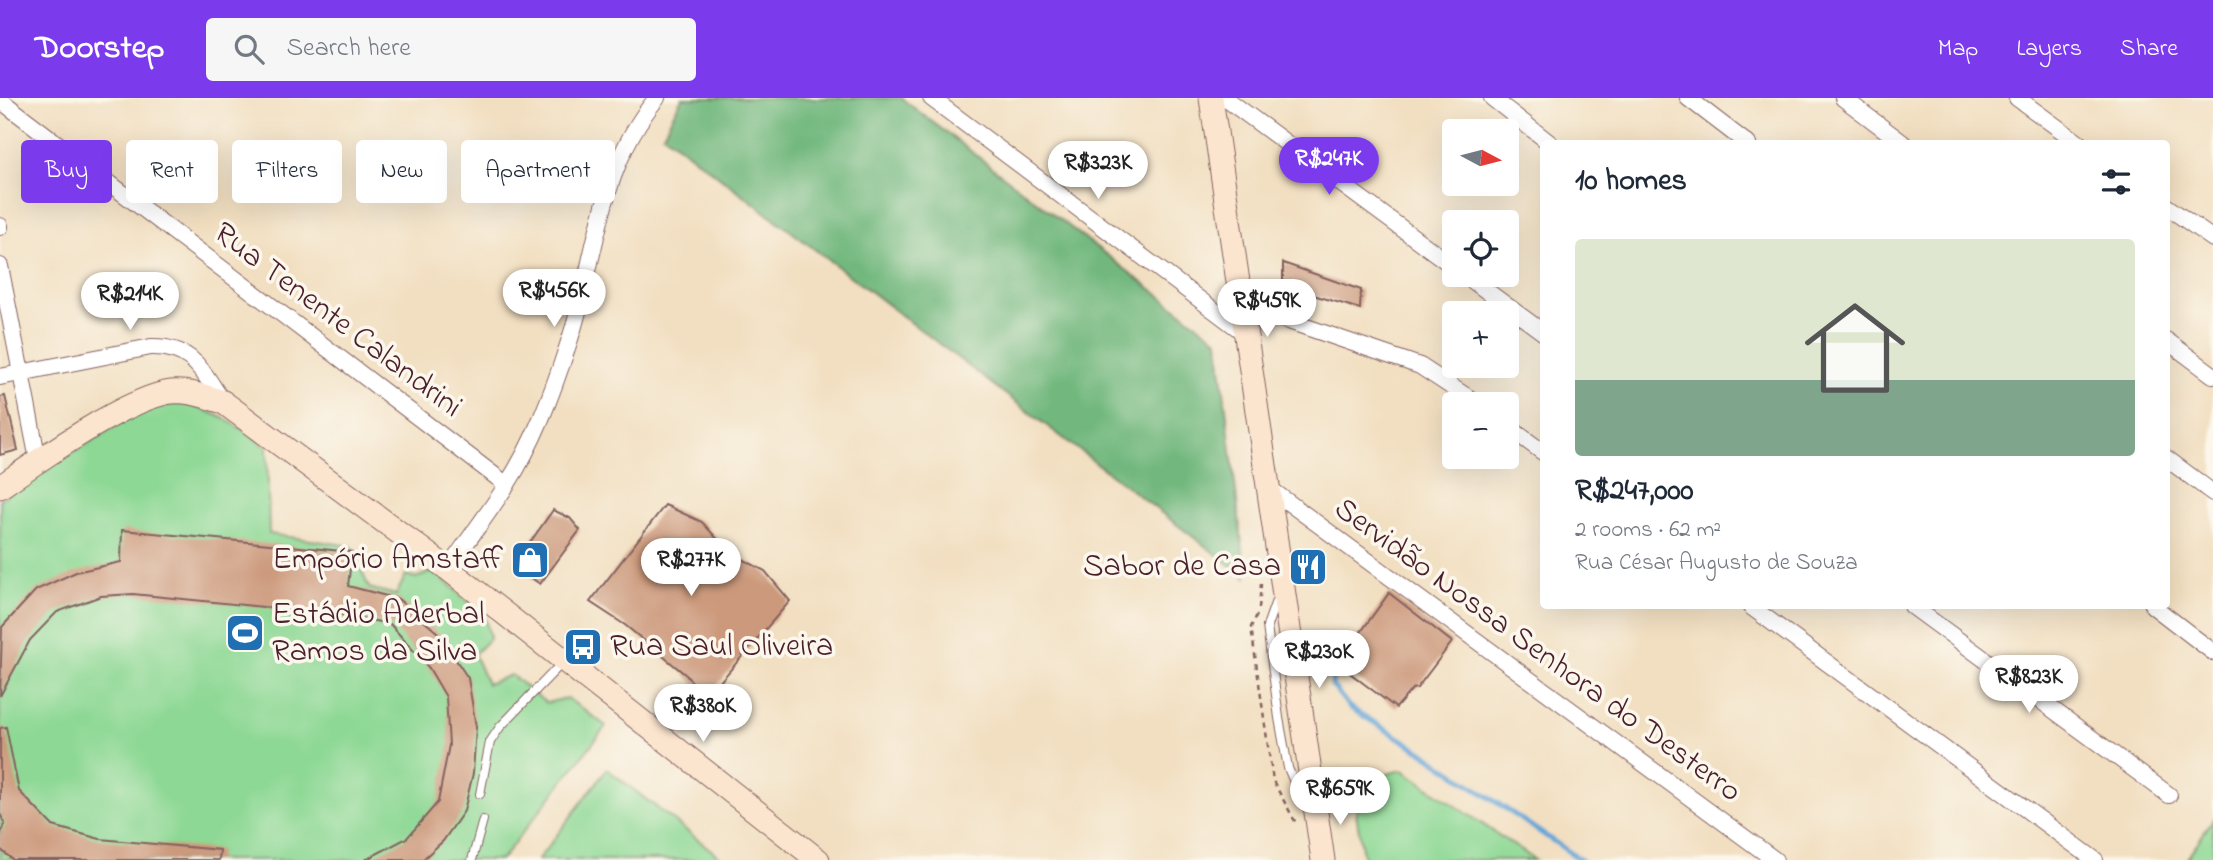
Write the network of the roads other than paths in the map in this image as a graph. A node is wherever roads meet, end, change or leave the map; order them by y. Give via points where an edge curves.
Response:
1 (657, 98) edge
2 (931, 98) edge
3 (1212, 98) edge
4 (1225, 98) edge
5 (1492, 98) edge
6 (1688, 98) edge
7 (1843, 98) edge
8 (2017, 98) edge
9 (0, 100) edge
10 (1546, 140) edge
11 (1743, 140) edge
12 (1899, 140) edge
13 (2075, 140) edge
14 (2170, 209) edge
15 (2213, 239) edge
16 (1442, 258) edge
17 (0, 266) edge
18 (1481, 287) edge
19 (1240, 304) junction
20 (1540, 330) edge
21 (1244, 332) junction
22 (2170, 343) edge
23 (21, 373) junction
24 (2213, 375) edge
25 (0, 377) edge
26 (1460, 392) edge
27 (223, 402) junction
28 (1519, 435) edge
29 (1540, 450) edge
30 (38, 460) junction
31 (2170, 461) edge
32 (507, 485) junction
33 (1266, 486) junction
34 (0, 487) edge
35 (2213, 493) edge
36 (448, 569) junction
37 (1754, 609) edge
38 (1916, 609) edge
39 (2157, 609) edge
40 (2213, 652) edge
41 (563, 662) junction
42 (480, 794) dead end
43 (2168, 795) dead end
44 (483, 820) dead end
45 (472, 860) edge
46 (818, 860) edge
47 (1323, 860) edge
48 (1775, 860) edge
49 (2095, 860) edge

1 - 32 street via 616,164 569,344 530,443
2 - 21 street
3 - 19 street
4 - 16 street
5 - 10 street
6 - 11 street
7 - 12 street
8 - 13 street
9 - 32 street, Rua Tenente Calandrini
14 - 15 street
17 - 23 street
18 - 20 street
19 - 21 street
19 - 26 street via 1420,366
21 - 33 street
22 - 24 street
23 - 25 street
23 - 27 street via 168,346 194,361
23 - 30 street
27 - 30 street via 192,393 166,393 116,415
27 - 36 street
28 - 29 street
30 - 34 street
31 - 35 street
32 - 36 street
33 - 47 street
33 - 48 street, Servidão Nossa Senhora do Desterro
36 - 41 street
37 - 49 street
38 - 43 street
39 - 40 street
41 - 42 lane via 490,741
41 - 46 street
44 - 45 lane

